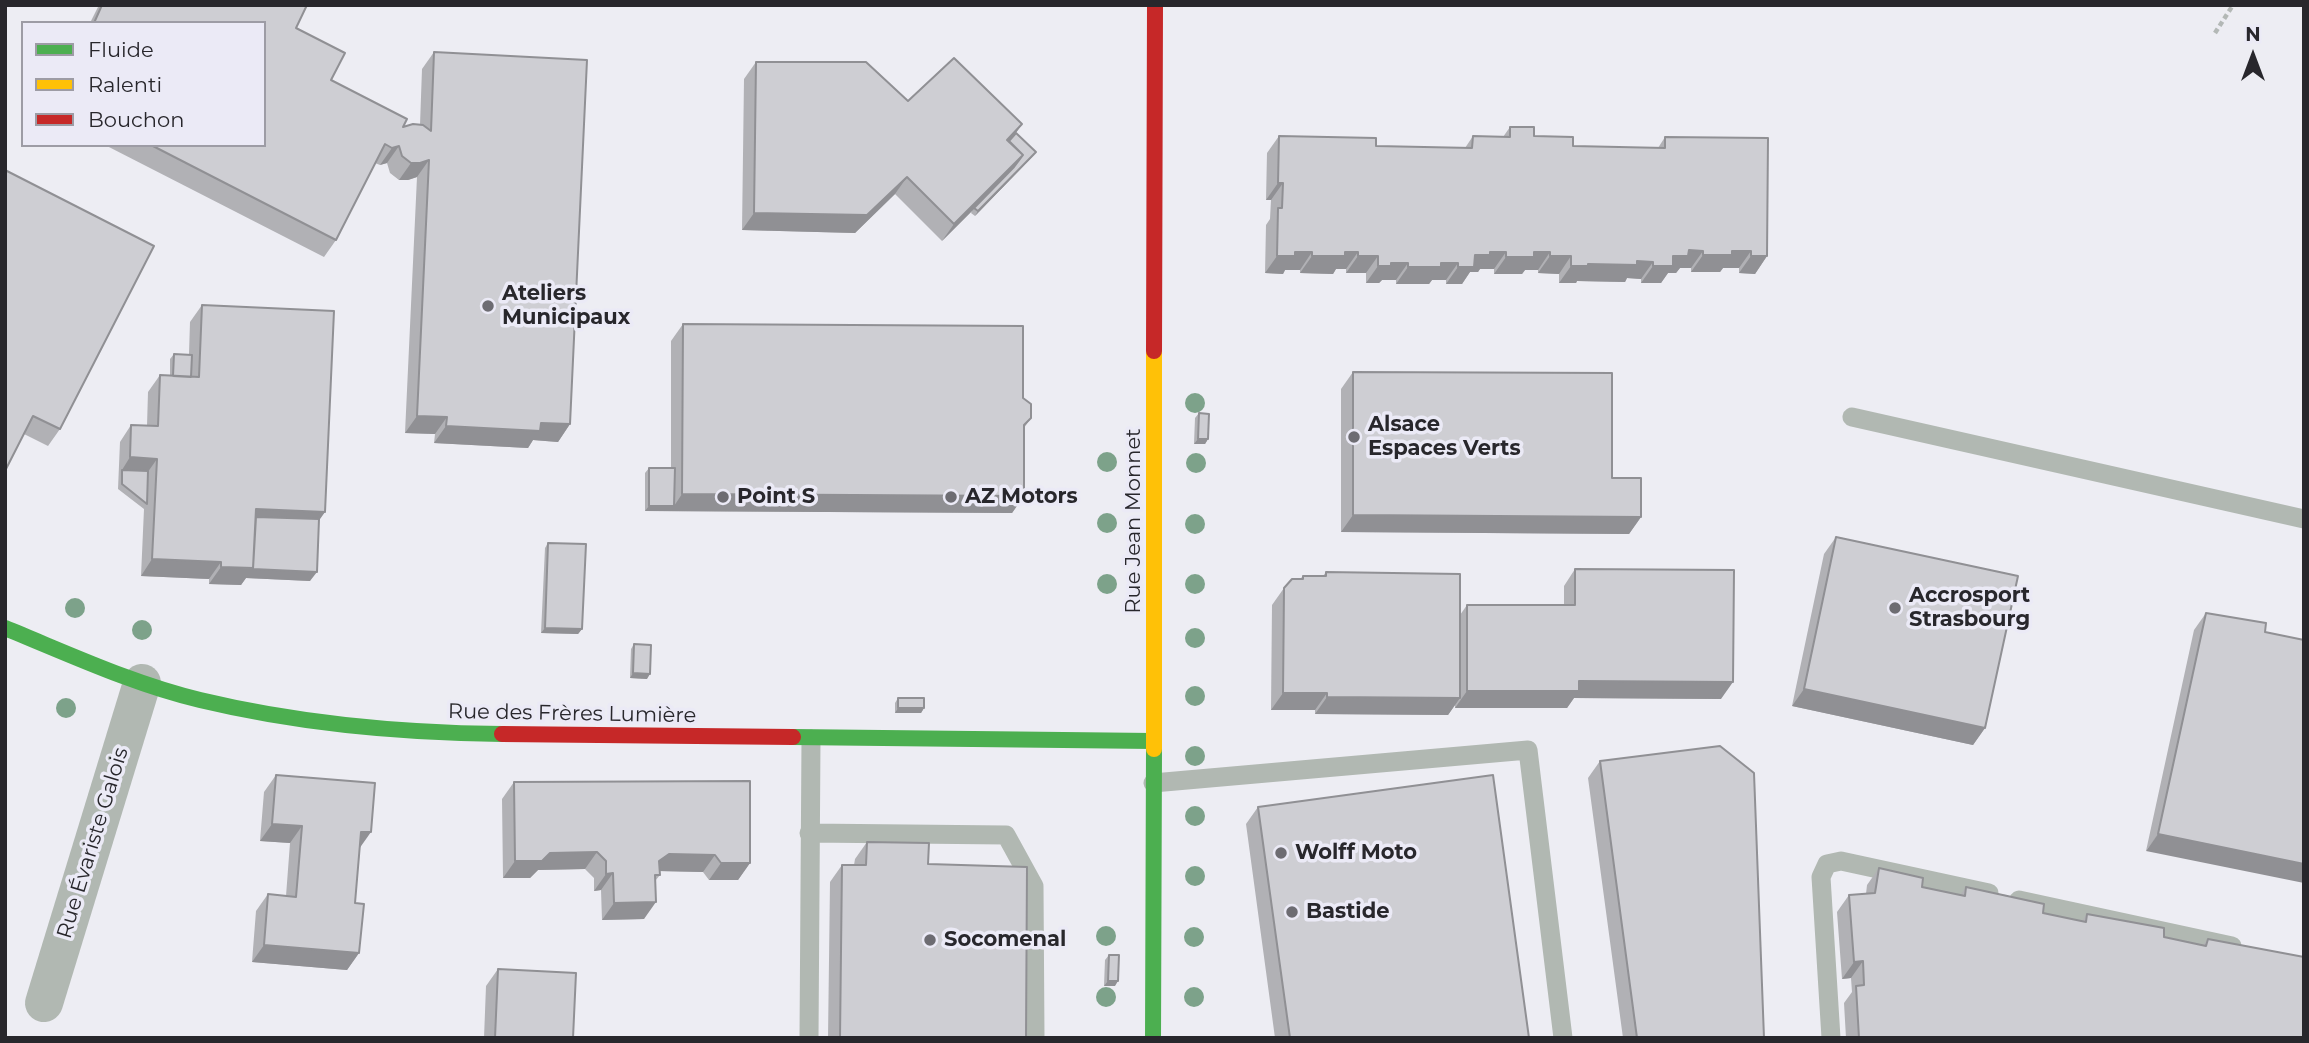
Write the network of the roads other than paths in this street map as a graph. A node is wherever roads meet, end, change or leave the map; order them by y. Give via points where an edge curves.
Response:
1 (1155, 5) edge
2 (1852, 417) dead end
3 (2304, 519) edge
4 (5, 628) edge
5 (142, 683) junction
6 (811, 738) junction
7 (1153, 741) junction
8 (1153, 783) junction
9 (809, 833) junction
10 (2249, 950) edge
11 (44, 1003) dead end
12 (808, 1038) edge
13 (1035, 1038) edge
14 (1153, 1038) edge
15 (1563, 1038) edge
16 (1831, 1038) edge

1 - 7 street, Rue Jean Monnet
2 - 3 lane
4 - 5 street, Rue des Frères Lumière
5 - 6 street, Rue des Frères Lumière via 199,700 311,722 433,733
5 - 11 street, Rue Évariste Galois
6 - 7 street, Rue des Frères Lumière
6 - 9 lane
7 - 8 street, Rue Jean Monnet
8 - 14 street, Rue Jean Monnet
8 - 15 lane via 1528,750
9 - 12 lane
9 - 13 lane via 1006,835 1034,886
10 - 16 lane via 1841,861 1827,863 1821,877

